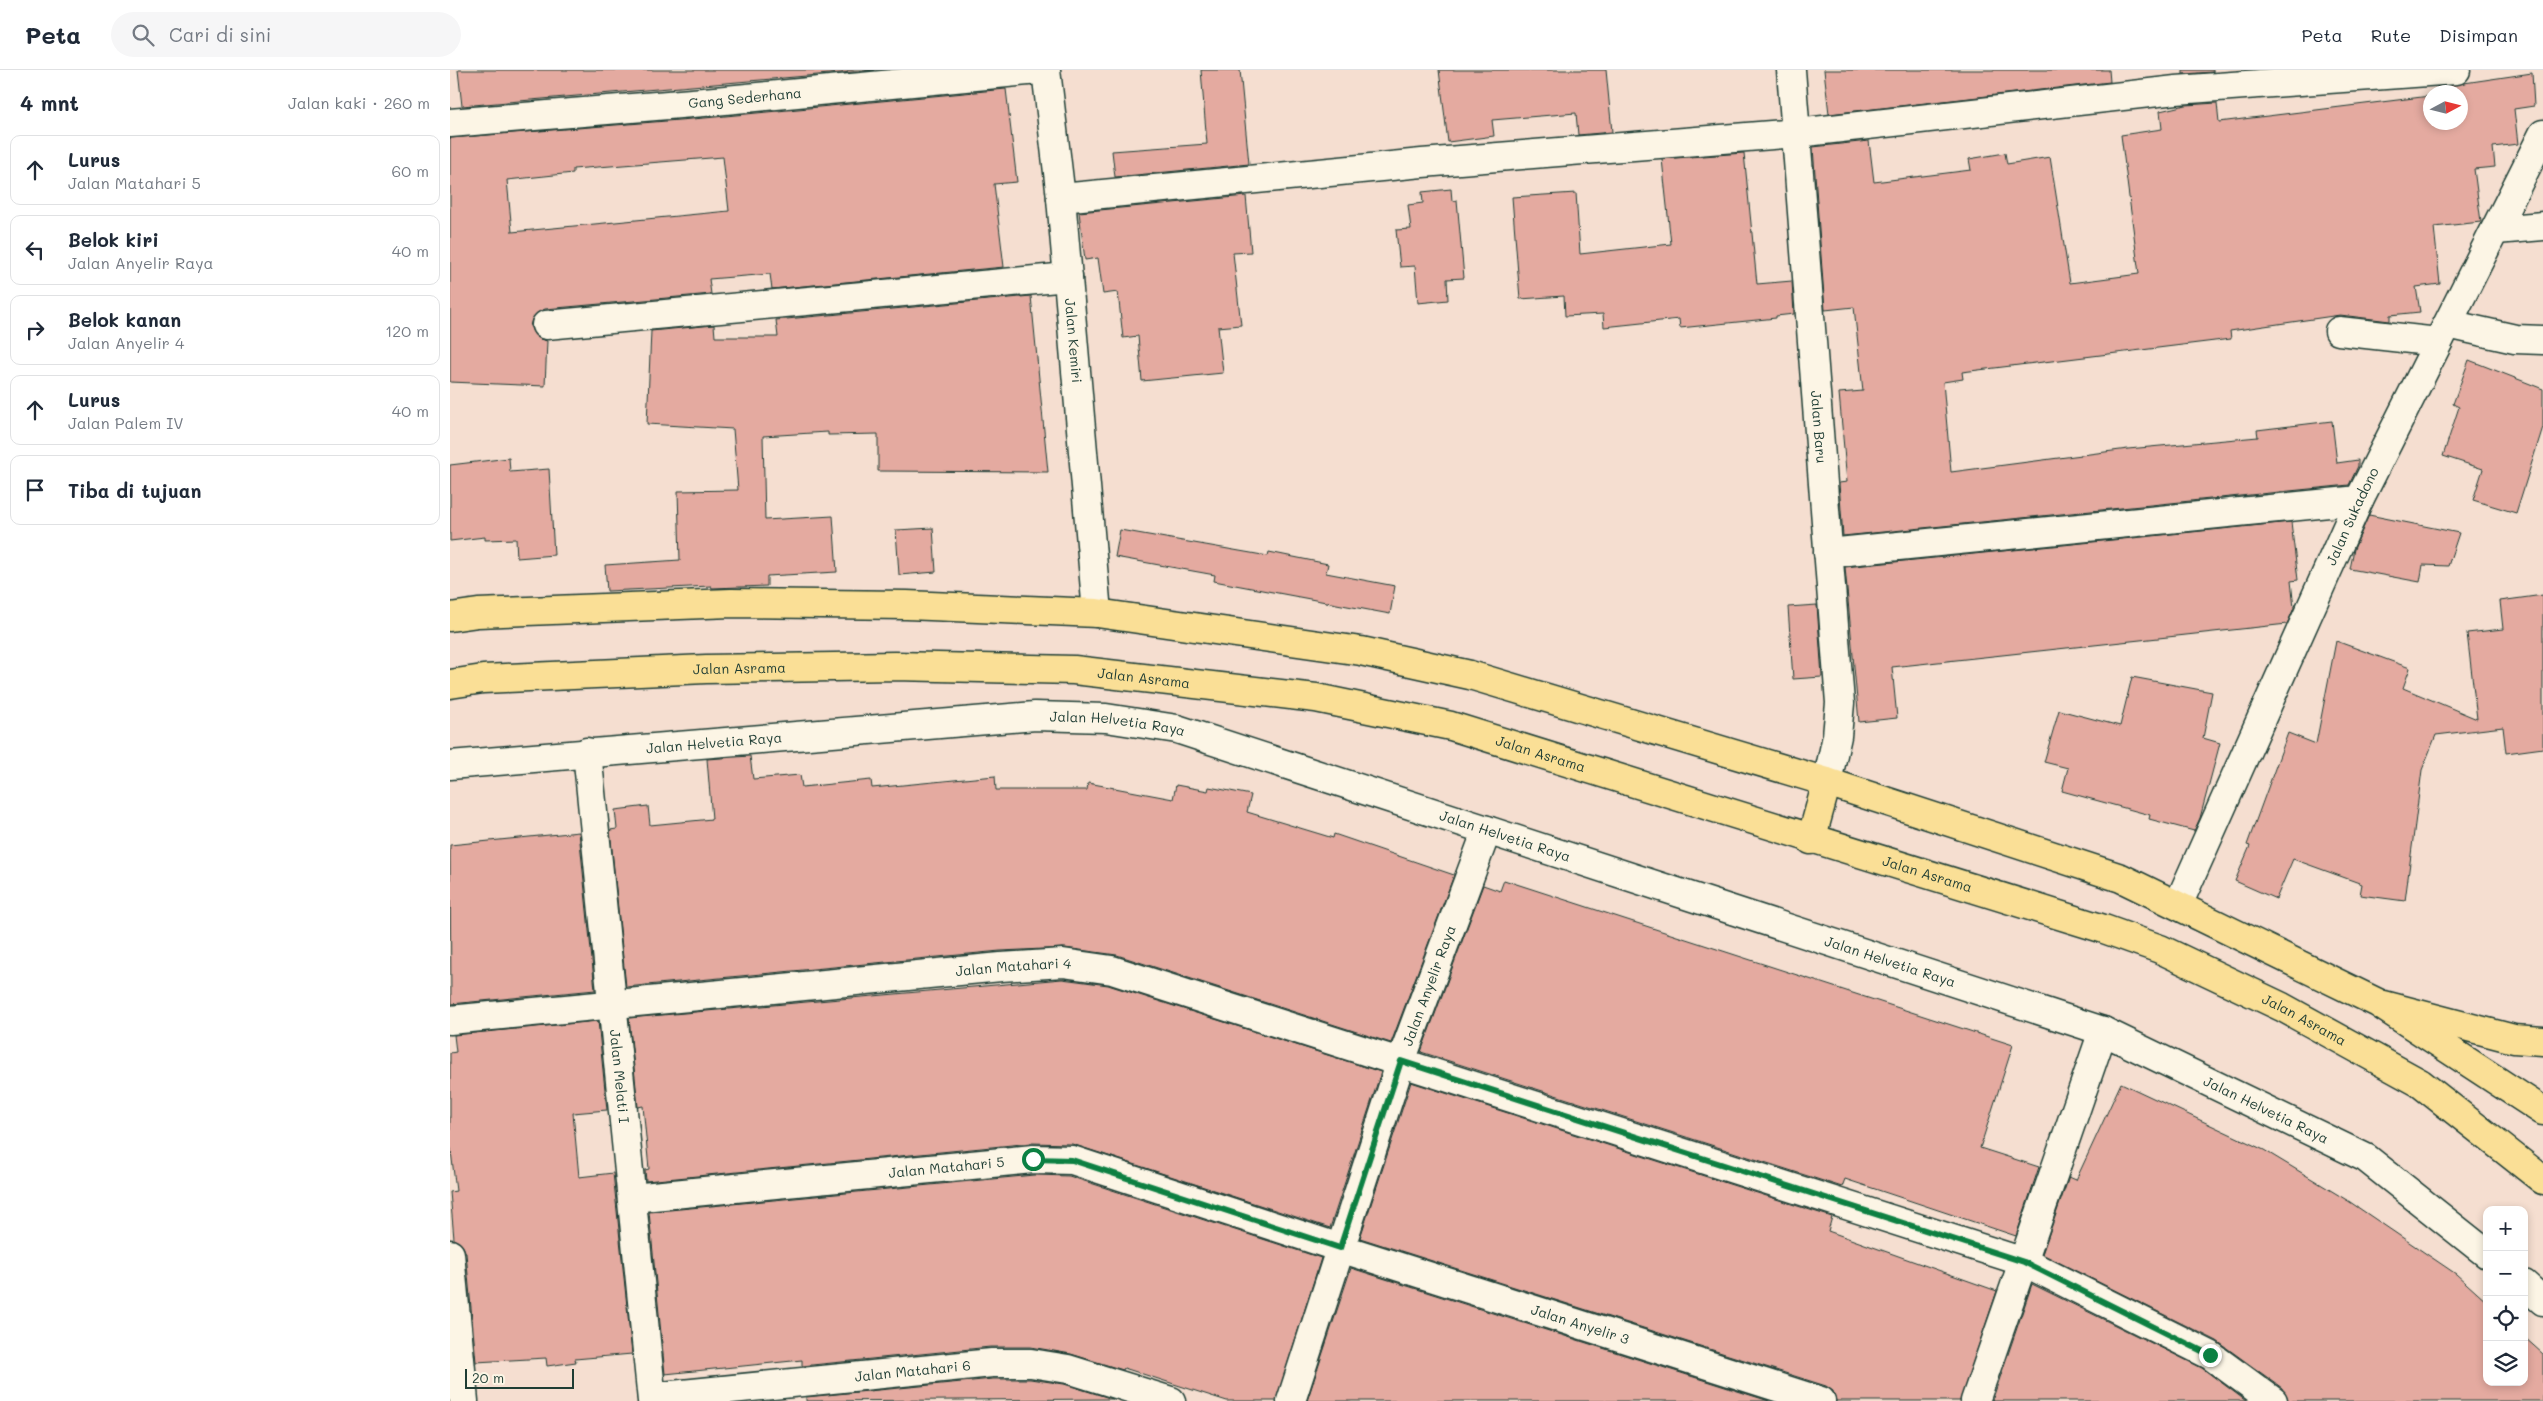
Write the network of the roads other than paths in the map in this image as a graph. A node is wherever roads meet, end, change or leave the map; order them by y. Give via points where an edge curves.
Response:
1 (1039, 70) edge
2 (1046, 70) edge
3 (1790, 70) edge
4 (2456, 70) edge
5 (2175, 80) edge
6 (450, 123) edge
7 (1797, 133) junction
8 (2543, 134) edge
9 (1062, 198) junction
10 (2543, 226) edge
11 (2496, 230) junction
12 (1068, 277) junction
13 (546, 325) dead end
14 (2339, 332) dead end
15 (2443, 333) junction
16 (2543, 340) edge
17 (2359, 500) junction
18 (1828, 554) junction
19 (1097, 613) junction
20 (450, 616) edge
21 (450, 684) edge
22 (587, 752) junction
23 (450, 765) edge
24 (1827, 782) junction
25 (1487, 830) junction
26 (1811, 840) junction
27 (2178, 905) junction
28 (2378, 1003) junction
29 (612, 1004) junction
30 (450, 1020) edge
31 (2104, 1031) junction
32 (2543, 1041) edge
33 (1401, 1061) junction
34 (2543, 1110) edge
35 (2543, 1180) edge
36 (632, 1198) junction
37 (1340, 1248) junction
38 (2483, 1251) edge
39 (450, 1254) edge
40 (2024, 1262) junction
41 (2528, 1288) edge
42 (2543, 1301) edge
43 (652, 1399) edge
44 (464, 1401) edge
45 (1171, 1401) edge
46 (1291, 1401) edge
47 (1821, 1401) edge
48 (1975, 1401) edge
49 (2273, 1401) edge

1 - 6 street, Gang Sederhana
2 - 9 street, Jalan Kemiri
3 - 7 street, Jalan Baru
4 - 5 street
5 - 7 street
7 - 9 street via 1432,162
7 - 18 street, Jalan Baru
8 - 11 street, Jalan Sukadono
9 - 12 street, Jalan Kemiri
10 - 11 street
11 - 15 street, Jalan Sukadono
12 - 13 street
12 - 19 street, Jalan Kemiri
14 - 15 street
15 - 16 street
15 - 17 street, Jalan Sukadono
17 - 18 street
17 - 27 street, Jalan Sukadono
18 - 24 street, Jalan Baru via 1840,703
19 - 20 main road via 907,605 731,603
19 - 24 main road via 1361,651 1470,675
21 - 26 main road, Jalan Asrama via 483,679 706,669 895,666 1074,670 1316,698 1451,726
22 - 23 street, Jalan Helvetia Raya
22 - 25 street, Jalan Helvetia Raya via 1035,716 1106,718 1177,729
22 - 29 street, Jalan Melati I
24 - 26 main road
24 - 27 main road via 2121,878
25 - 31 street, Jalan Helvetia Raya
25 - 33 street, Jalan Anyelir Raya
26 - 35 main road, Jalan Asrama via 2160,949 2282,1007 2420,1083
27 - 28 main road
28 - 32 main road via 2514,1039
28 - 34 main road
29 - 30 street, Jalan Matahari 4
29 - 33 street, Jalan Matahari 4 via 1063,964 1112,970
29 - 36 street, Jalan Melati I
31 - 38 street, Jalan Helvetia Raya via 2366,1158
31 - 40 street
33 - 37 street, Jalan Anyelir Raya
33 - 40 street, Jalan Matahari 4
36 - 37 street, Jalan Matahari 5 via 1033,1159 1072,1160
36 - 43 street, Jalan Melati I
37 - 46 street, Jalan Anyelir Raya
37 - 47 street, Jalan Anyelir 3
39 - 44 street
40 - 48 street
40 - 49 street, Jalan Matahari 4 via 2210,1355
41 - 42 street
43 - 45 street, Jalan Matahari 6 via 992,1363 1068,1369

